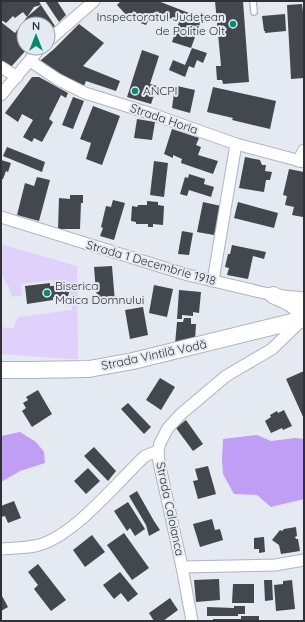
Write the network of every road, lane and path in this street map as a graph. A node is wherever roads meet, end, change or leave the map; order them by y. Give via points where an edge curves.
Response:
1 (94, 1) edge
2 (253, 1) edge
3 (254, 12) dead end
4 (56, 34) edge
5 (34, 56) edge
6 (30, 61) junction
7 (1, 67) edge
8 (17, 77) junction
9 (1, 94) edge
10 (236, 144) junction
11 (304, 150) edge
12 (301, 162) edge
13 (1, 217) edge
14 (213, 281) junction
15 (273, 295) junction
16 (304, 298) edge
17 (303, 319) edge
18 (1, 370) edge
19 (158, 451) junction
20 (1, 549) edge
21 (304, 560) edge
22 (182, 567) junction
23 (192, 621) edge

1 - 4 street
2 - 3 lane
5 - 6 street
6 - 8 street
6 - 10 street, Strada Horia via 85,93
7 - 8 street
8 - 9 street
10 - 12 street, Strada Horia
10 - 14 street
11 - 12 street
13 - 14 street, Strada 1 Decembrie 1918
14 - 15 street, Strada 1 Decembrie 1918
15 - 16 street, Strada 1 Decembrie 1918
15 - 17 main road via 294,305
17 - 18 main road, Strada Vintilă Vodă via 133,362 89,368
17 - 19 street, Strada Caloianca via 272,349 226,376 181,414 164,434
19 - 20 street via 145,456 75,525 57,537 36,546
19 - 22 street, Strada Caloianca
21 - 22 street via 275,565
22 - 23 street, Strada Caloianca

